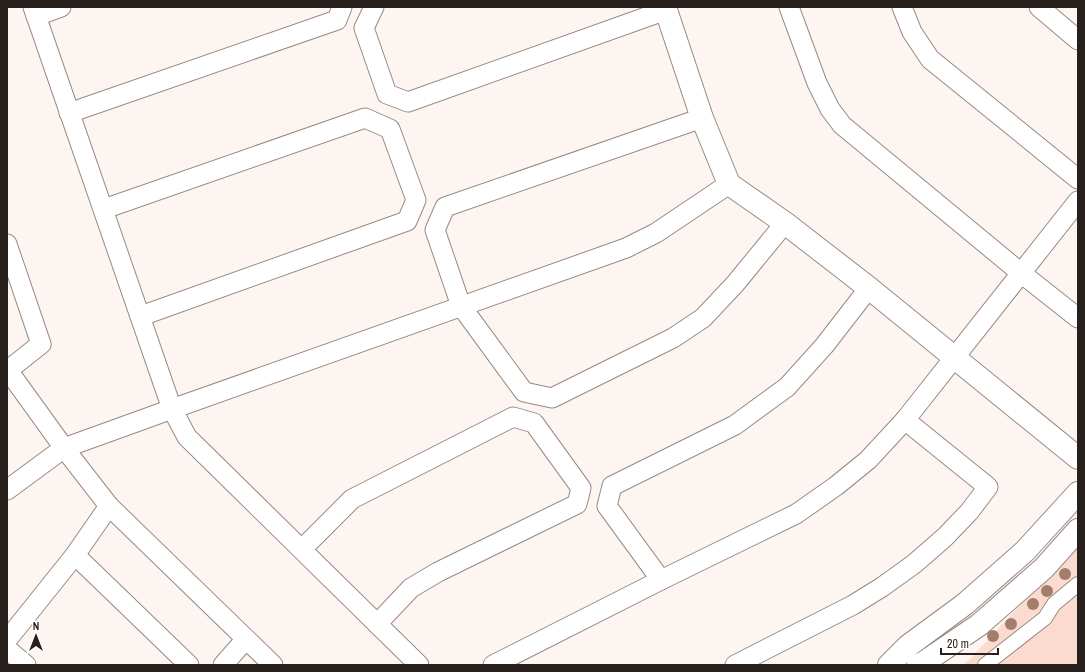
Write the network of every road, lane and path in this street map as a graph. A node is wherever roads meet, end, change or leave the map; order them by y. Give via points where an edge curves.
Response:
1 (61, 7) edge
2 (342, 7) edge
3 (374, 7) edge
4 (790, 7) edge
5 (902, 7) edge
6 (1039, 7) edge
7 (666, 8) edge
8 (34, 11) edge
9 (1078, 40) edge
10 (69, 113) junction
11 (702, 118) junction
12 (1078, 179) edge
13 (729, 184) junction
14 (1078, 201) edge
15 (104, 210) junction
16 (785, 223) junction
17 (7, 244) edge
18 (1021, 273) junction
19 (869, 288) junction
20 (462, 306) junction
21 (141, 316) junction
22 (1078, 318) edge
23 (954, 358) junction
24 (7, 370) edge
25 (172, 408) junction
26 (905, 420) junction
27 (64, 448) junction
28 (1078, 458) edge
29 (7, 490) edge
30 (1078, 493) edge
31 (109, 506) junction
32 (1078, 530) edge
33 (302, 549) junction
34 (76, 554) junction
35 (661, 580) junction
36 (1078, 584) edge
37 (377, 624) junction
38 (246, 639) junction
39 (7, 640) edge
40 (7, 650) edge
41 (26, 665) edge
42 (189, 665) edge
43 (223, 665) edge
44 (273, 665) edge
45 (419, 665) edge
46 (493, 665) edge
47 (735, 665) edge
48 (889, 665) edge
49 (918, 665) edge
50 (985, 665) edge

1 - 8 street
2 - 10 street via 337,20
3 - 7 street via 364,28 387,94 408,102
4 - 18 street via 817,83 830,109 842,125
5 - 12 street via 912,32 930,59
6 - 9 street
7 - 11 street
8 - 10 street
10 - 15 street
11 - 13 street
11 - 20 street via 445,207 435,230
13 - 16 street
13 - 20 street via 656,233 626,248
14 - 18 street
15 - 21 street
15 - 21 street via 365,118 390,129 416,200 407,221
16 - 19 street
16 - 20 street via 735,284 703,318 673,338 552,398 524,392
17 - 24 street via 41,344
18 - 22 street
18 - 23 street
19 - 23 street
19 - 35 street via 824,346 787,387 735,425 612,486 607,506
20 - 25 street
21 - 25 street
23 - 26 street
23 - 28 street
24 - 27 street
25 - 27 street
25 - 33 street via 186,437
26 - 35 street via 868,460 796,514
26 - 47 street via 988,487 945,537 882,587 853,605
27 - 29 street
27 - 31 street
30 - 48 street via 1025,551 965,604 908,646
31 - 34 street
31 - 38 street
32 - 49 street via 1044,568 979,625
33 - 37 street
33 - 37 street via 352,499 513,417 534,423 581,488 577,504 438,572 412,588
34 - 39 street
34 - 42 street
35 - 46 street
36 - 50 street via 1054,604 1045,618
37 - 45 street
38 - 43 street
38 - 44 street
40 - 41 street

